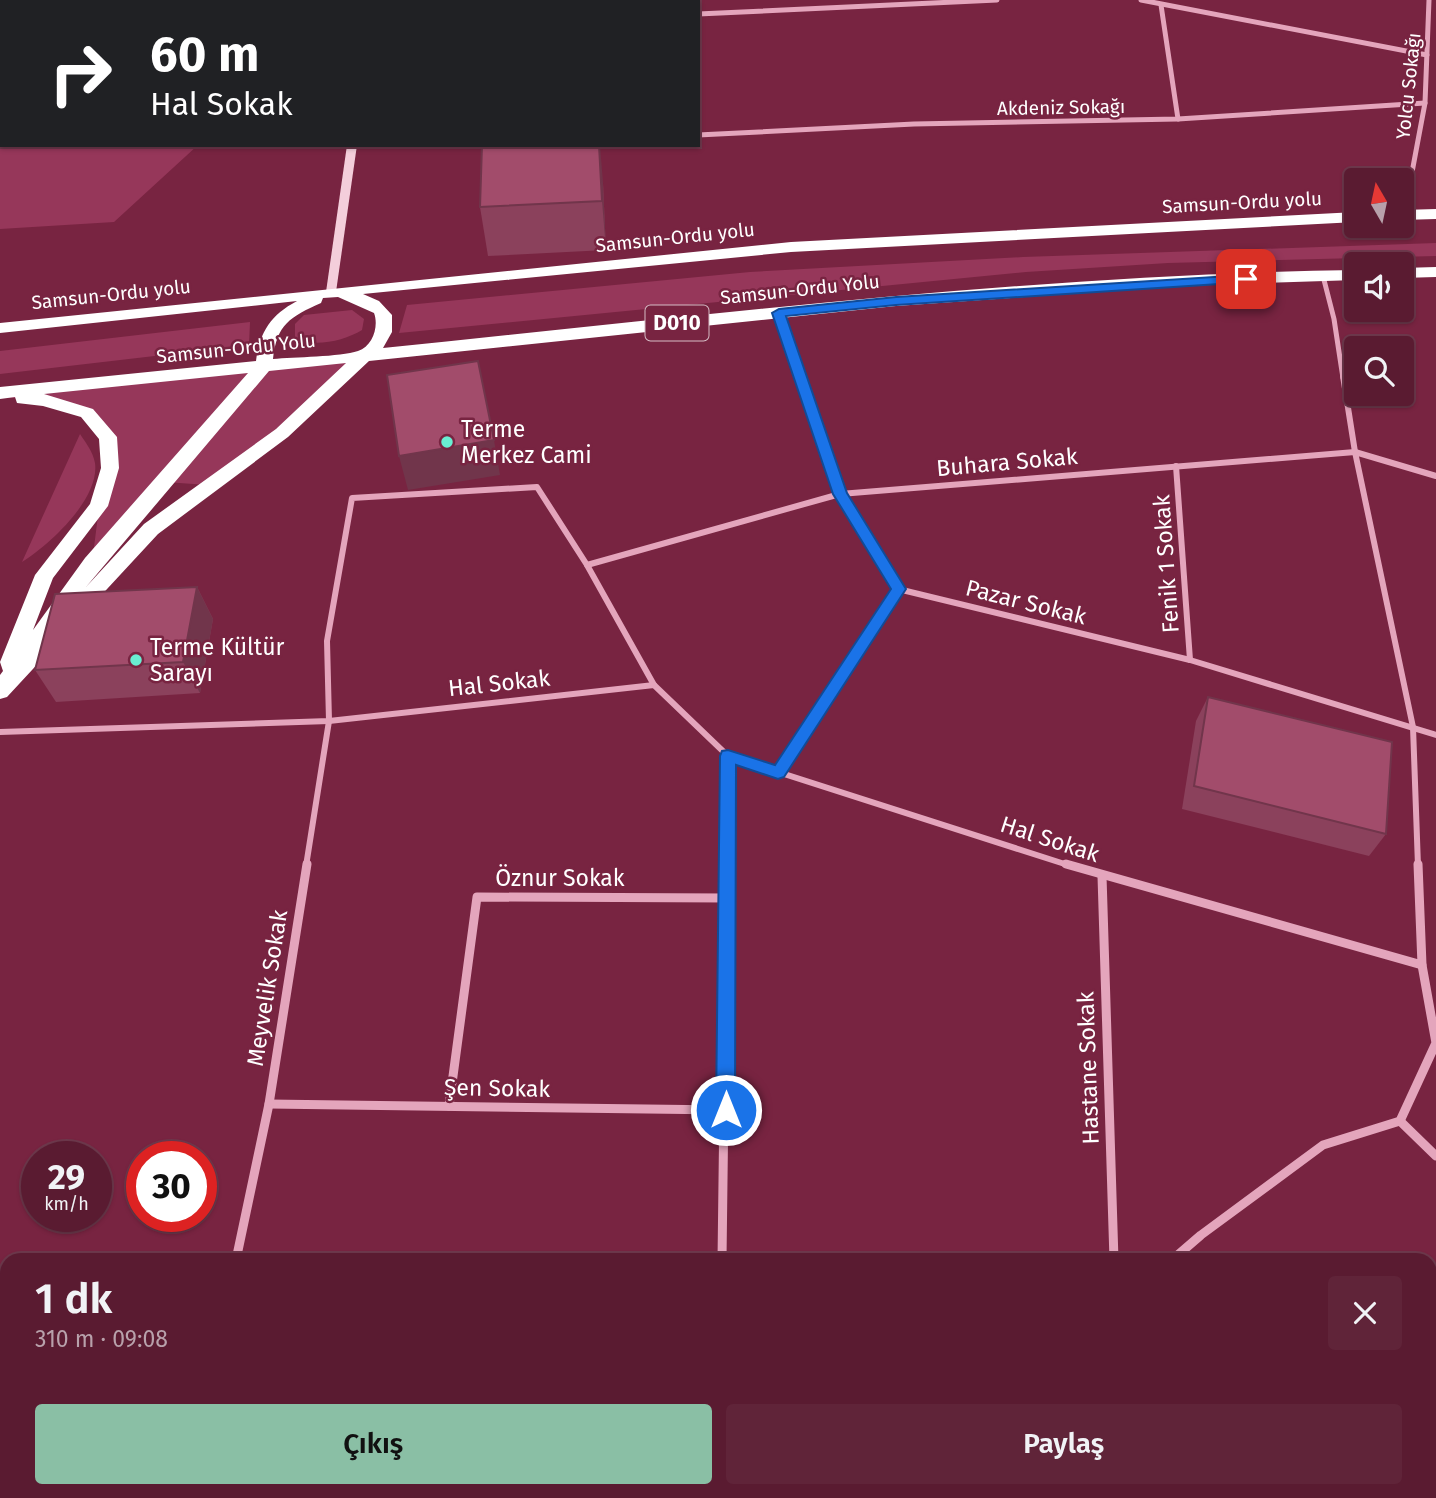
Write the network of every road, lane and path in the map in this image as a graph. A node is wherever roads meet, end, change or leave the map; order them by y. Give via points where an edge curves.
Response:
1 (997, 0) edge
2 (1141, 0) edge
3 (1168, 0) edge
4 (1429, 0) edge
5 (932, 1) edge
6 (1161, 5) junction
7 (700, 14) edge
8 (1427, 55) junction
9 (1425, 103) junction
10 (1178, 120) junction
11 (700, 135) edge
12 (352, 147) edge
13 (1412, 168) edge
14 (1436, 214) edge
15 (1414, 215) edge
16 (1344, 218) edge
17 (1436, 272) edge
18 (1414, 273) edge
19 (1344, 275) edge
20 (1324, 276) junction
21 (331, 292) junction
22 (779, 313) junction
23 (0, 328) edge
24 (365, 356) junction
25 (264, 366) junction
26 (0, 395) edge
27 (1355, 452) junction
28 (1176, 466) junction
29 (1436, 476) edge
30 (840, 494) junction
31 (587, 565) junction
32 (898, 589) junction
33 (1190, 660) junction
34 (654, 685) junction
35 (0, 690) edge
36 (329, 721) junction
37 (1413, 727) junction
38 (0, 732) edge
39 (1436, 735) edge
40 (728, 756) junction
41 (778, 772) junction
42 (1102, 876) junction
43 (727, 898) junction
44 (1422, 965) junction
45 (269, 1104) junction
46 (449, 1106) junction
47 (726, 1110) junction
48 (1400, 1121) junction
49 (1436, 1156) edge
50 (237, 1253) edge
51 (722, 1253) edge
52 (1114, 1253) edge
53 (1180, 1253) edge

1 - 5 street
2 - 6 street
3 - 6 street
4 - 8 street, Yolcu Sokağı
5 - 7 street
6 - 8 street
6 - 10 street
8 - 9 street, Yolcu Sokağı
9 - 10 street, Akdeniz Sokağı
9 - 13 street, Yolcu Sokağı
10 - 11 street, Akdeniz Sokağı via 914,124
12 - 21 street
14 - 15 highway
16 - 21 highway, Samsun-Ordu yolu via 791,247
17 - 18 highway
19 - 20 highway, Samsun-Ordu Yolu / D010
20 - 22 highway, Samsun-Ordu Yolu / D010 via 1154,283
20 - 27 street
21 - 23 highway, Samsun-Ordu yolu
21 - 24 highway via 368,301 384,313 386,329
21 - 25 highway via 279,317 270,329
22 - 24 highway, Samsun-Ordu Yolu / D010
22 - 30 street
24 - 25 highway, Samsun-Ordu Yolu / D010
24 - 35 highway via 282,433 151,529
25 - 26 highway, Samsun-Ordu Yolu / D010
25 - 35 highway via 92,564
26 - 35 highway via 43,400 87,413 108,436 110,468 99,506 45,575
27 - 28 street, Buhara Sokak
27 - 29 street, Buhara Sokak
27 - 37 street
28 - 30 street, Buhara Sokak
28 - 33 street, Fenik 1 Sokak
30 - 31 street, Buhara Sokak
30 - 32 street
31 - 34 street
31 - 36 street, Meyvelik Sokak via 537,487 352,498 327,641
32 - 33 street, Pazar Sokak
32 - 41 street
33 - 37 street, Pazar Sokak
34 - 36 street, Hal Sokak
34 - 40 street, Hal Sokak
36 - 38 street, Hal Sokak
36 - 45 street, Meyvelik Sokak
37 - 39 street, Pazar Sokak
37 - 44 street
40 - 41 street, Hal Sokak
40 - 43 street
41 - 42 street, Hal Sokak
42 - 44 street, Hal Sokak
42 - 52 street, Hastane Sokak
43 - 46 street, Öznur Sokak via 477,897
43 - 47 street
44 - 48 street via 1436,1043
45 - 46 street, Şen Sokak
45 - 50 street, Meyvelik Sokak
46 - 47 street, Şen Sokak
47 - 51 street
48 - 49 street
48 - 53 street via 1323,1145

